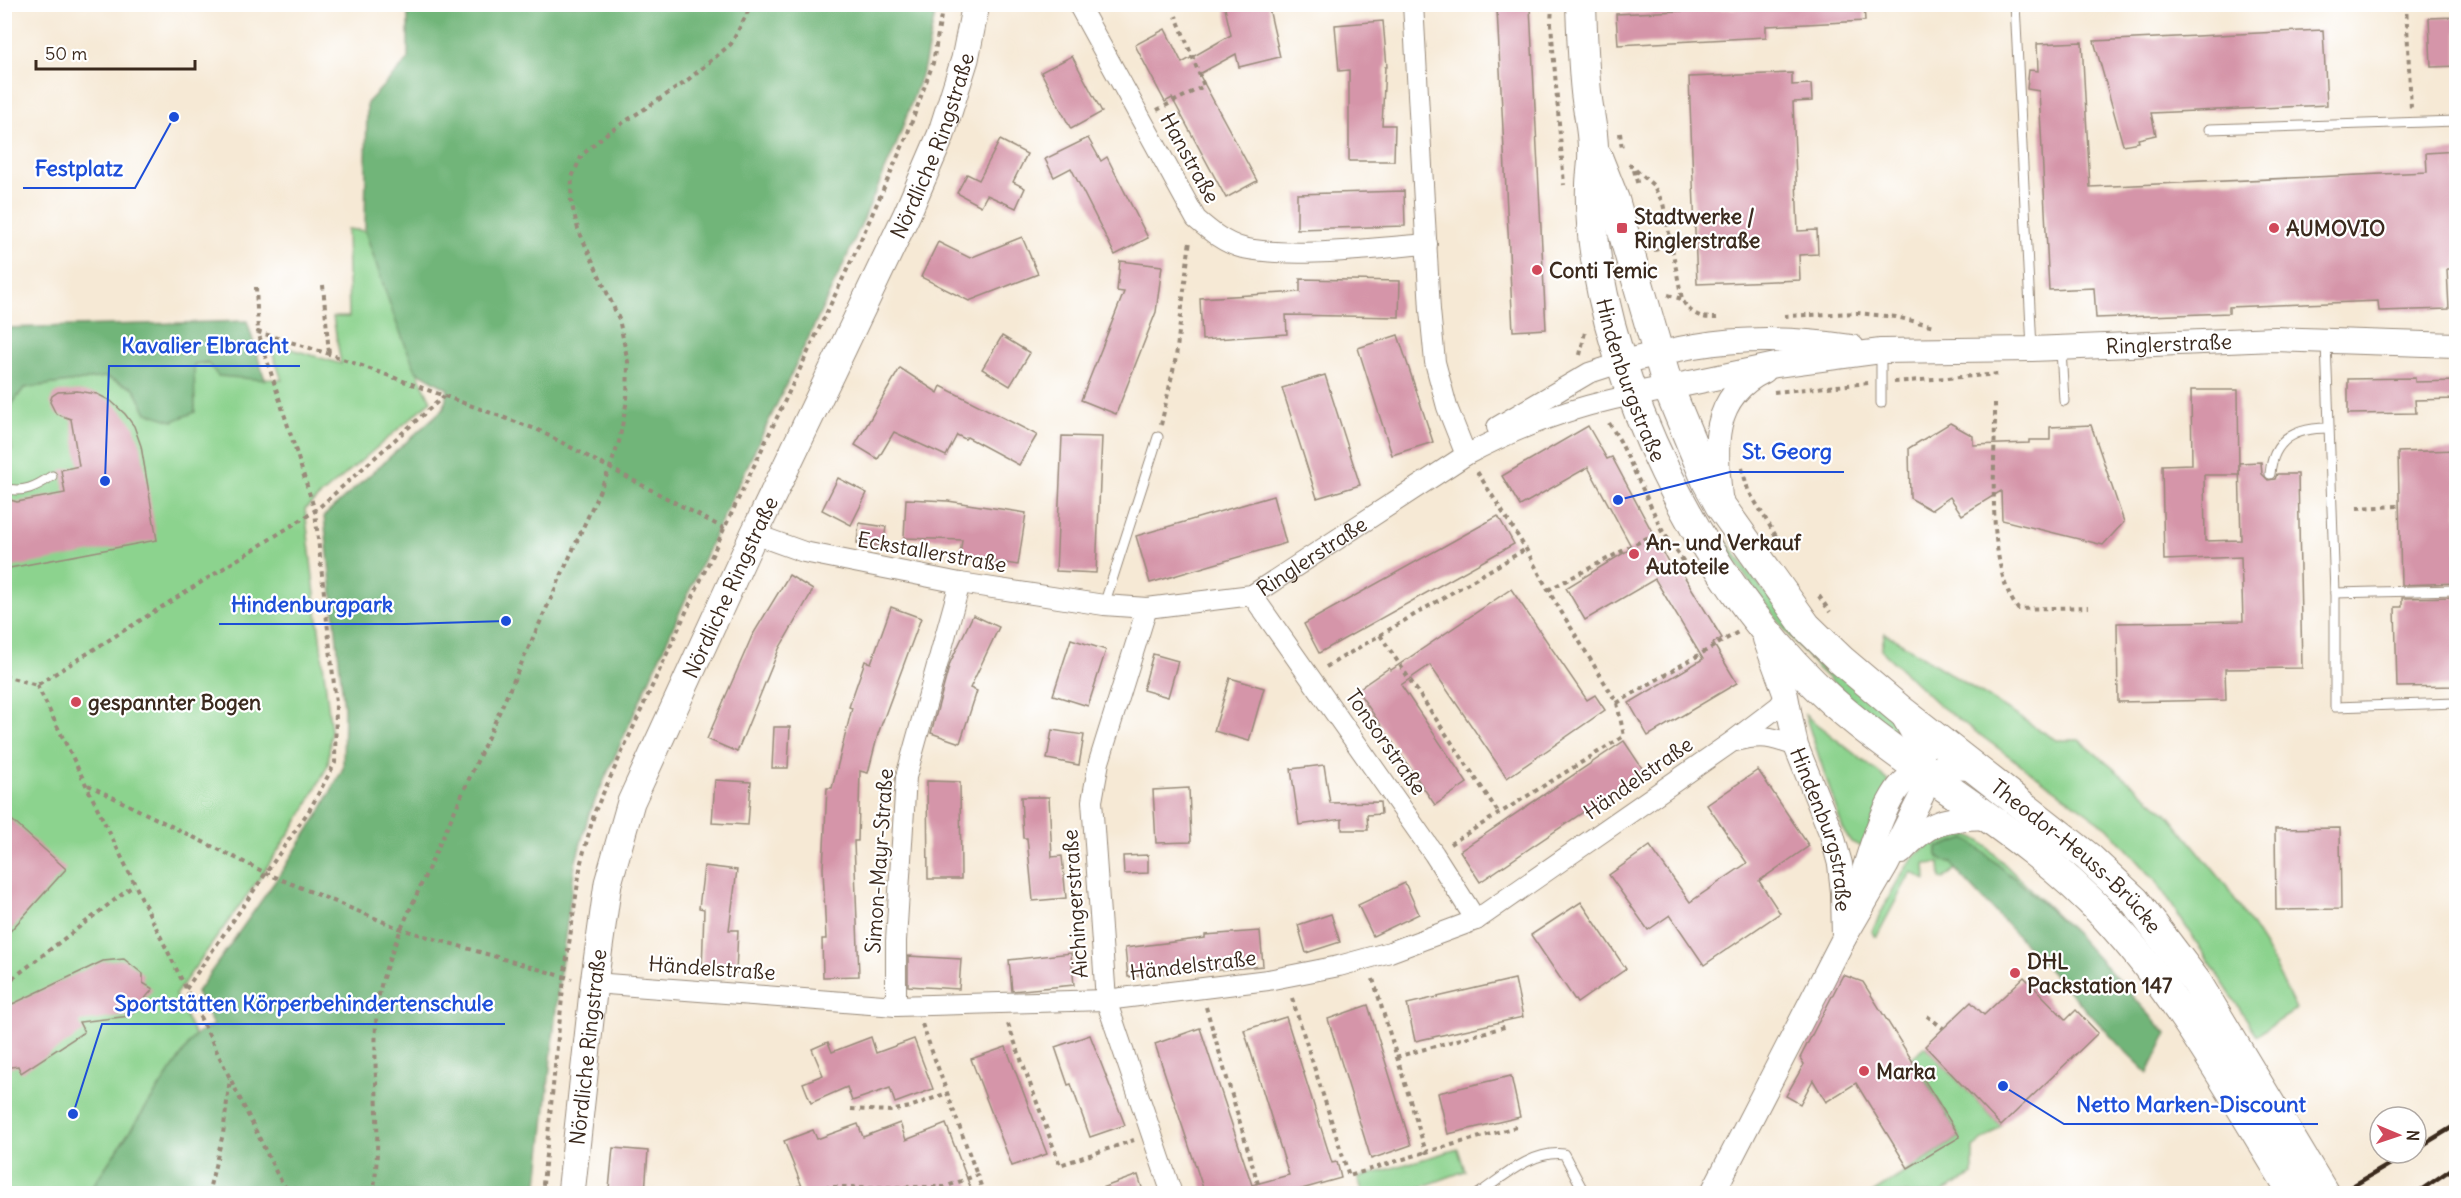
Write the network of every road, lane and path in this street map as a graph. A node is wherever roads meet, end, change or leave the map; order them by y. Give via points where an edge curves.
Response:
1 (752, 4) edge
2 (976, 4) edge
3 (1078, 4) edge
4 (1413, 4) edge
5 (1552, 4) edge
6 (1581, 4) edge
7 (2015, 4) edge
8 (2406, 4) edge
9 (1176, 16) dead end
10 (1141, 118) junction
11 (2457, 121) edge
12 (2411, 122) junction
13 (1619, 127) dead end
14 (2209, 129) dead end
15 (1593, 150) junction
16 (1564, 197) dead end
17 (1196, 219) junction
18 (1427, 244) junction
19 (323, 285) dead end
20 (256, 287) dead end
21 (1776, 316) dead end
22 (1719, 318) dead end
23 (1584, 322) dead end
24 (1944, 328) dead end
25 (258, 332) junction
26 (2326, 339) junction
27 (2457, 345) edge
28 (2061, 347) junction
29 (2032, 349) junction
30 (1881, 351) junction
31 (1658, 353) junction
32 (329, 354) junction
33 (1580, 355) dead end
34 (1623, 362) junction
35 (1776, 365) junction
36 (2006, 374) dead end
37 (1881, 382) junction
38 (1668, 387) junction
39 (1769, 392) dead end
40 (1633, 395) junction
41 (444, 396) junction
42 (2064, 401) dead end
43 (1881, 403) dead end
44 (1995, 403) dead end
45 (2328, 428) junction
46 (1158, 437) joint
47 (1466, 455) junction
48 (1739, 459) dead end
49 (610, 468) junction
50 (2270, 474) dead end
51 (52, 476) dead end
52 (4, 488) edge
53 (1720, 505) junction
54 (2399, 506) dead end
55 (2357, 508) dead end
56 (315, 511) junction
57 (1688, 514) junction
58 (754, 534) junction
59 (1779, 541) dead end
60 (1526, 549) junction
61 (960, 583) junction
62 (1813, 588) dead end
63 (1548, 590) junction
64 (2457, 590) edge
65 (2335, 593) junction
66 (1252, 595) junction
67 (1104, 605) junction
68 (2088, 607) dead end
69 (1147, 608) junction
70 (1833, 616) dead end
71 (1746, 627) junction
72 (1380, 635) junction
73 (4, 676) edge
74 (1312, 676) junction
75 (37, 685) junction
76 (1786, 696) junction
77 (2457, 703) edge
78 (1617, 704) junction
79 (1899, 709) junction
80 (1733, 741) junction
81 (1796, 746) junction
82 (1977, 769) junction
83 (1924, 773) junction
84 (87, 784) junction
85 (1498, 812) junction
86 (1988, 817) junction
87 (1434, 854) junction
88 (1886, 866) junction
89 (268, 874) junction
90 (134, 885) junction
91 (1476, 920) junction
92 (401, 929) junction
93 (1844, 938) junction
94 (1374, 979) dead end
95 (4, 981) edge
96 (594, 983) junction
97 (186, 989) junction
98 (1292, 998) dead end
99 (1106, 1000) junction
100 (896, 1006) junction
101 (1206, 1006) dead end
102 (2200, 1014) junction
103 (1927, 1016) dead end
104 (922, 1023) dead end
105 (1008, 1024) dead end
106 (1508, 1026) dead end
107 (1943, 1028) dead end
108 (1396, 1057) junction
109 (230, 1077) junction
110 (947, 1093) junction
111 (851, 1109) dead end
112 (1516, 1127) dead end
113 (1140, 1137) dead end
114 (1426, 1152) junction
115 (977, 1175) junction
116 (797, 1187) dead end
117 (207, 1194) edge
118 (290, 1194) edge
119 (372, 1194) edge
120 (571, 1194) edge
121 (984, 1194) edge
122 (1172, 1194) edge
123 (1261, 1194) edge
124 (1478, 1194) edge
125 (1586, 1194) edge
126 (1712, 1194) edge
127 (2294, 1194) edge
128 (2324, 1194) edge

1 - 49 path via 731,44 684,82 606,134 582,155 572,177 571,201 578,230 619,319 628,362 627,400
2 - 58 main road, Nördliche Ringstraße via 965,59 941,135 908,214
3 - 10 street, Hanstraße
4 - 18 street
5 - 16 path
6 - 15 main road, Hindenburgstraße
7 - 29 lane
8 - 12 path
9 - 10 path via 1204,86
10 - 17 street, Hanstraße
11 - 12 lane
12 - 14 lane
13 - 22 path via 1625,158 1653,185 1663,203 1682,299 1693,313 1703,318
15 - 31 main road, Hindenburgstraße via 1614,200
15 - 34 main road, Hindenburgstraße via 1591,196 1598,267
17 - 18 street, Hanstraße via 1218,237 1242,248 1292,252
17 - 46 path via 1188,246 1176,357
18 - 47 street via 1435,362
19 - 32 path
20 - 25 path
21 - 24 path via 1857,313
23 - 33 path
25 - 32 path
25 - 56 path
26 - 27 street, Ringlerstraße
26 - 28 street, Ringlerstraße
26 - 45 lane
28 - 29 street, Ringlerstraße
28 - 42 lane
29 - 30 street, Ringlerstraße
30 - 31 street, Ringlerstraße via 1769,340 1705,344
30 - 35 street, Ringlerstraße
30 - 37 lane
31 - 34 street, Ringlerstraße
31 - 38 main road, Hindenburgstraße
32 - 41 path
34 - 40 main road, Hindenburgstraße
34 - 47 street, Ringlerstraße via 1589,374 1529,408 1492,430
35 - 38 street, Ringlerstraße
35 - 53 street via 1741,386 1718,425
36 - 37 path
37 - 39 path
37 - 43 lane
38 - 40 street, Ringlerstraße
38 - 53 main road, Hindenburgstraße
40 - 47 street, Ringlerstraße via 1534,422
40 - 57 main road, Hindenburgstraße
41 - 49 path via 538,430
41 - 56 path
44 - 68 path via 1995,531 2013,603 2018,609
45 - 50 lane via 2294,433 2276,452
45 - 65 lane
46 - 67 lane
47 - 60 path
47 - 66 street, Ringlerstraße
48 - 59 path via 1748,490
49 - 58 path via 724,529
49 - 92 path
51 - 52 lane via 34,488
53 - 79 main road, Hindenburgstraße via 1806,626
54 - 55 path
56 - 75 path
56 - 89 path via 336,703 335,763
57 - 63 path
57 - 71 main road, Hindenburgstraße
58 - 61 street, Eckstallerstraße via 804,552
58 - 96 main road, Nördliche Ringstraße via 631,802 608,883
60 - 63 path
60 - 72 path
61 - 67 street, Eckstallerstraße
61 - 100 street, Simon-Mayr-Straße via 906,777
62 - 70 path
63 - 78 path
64 - 65 lane
65 - 77 lane via 2335,706
66 - 69 street, Ringlerstraße
66 - 74 street, Tonsorstraße
67 - 69 street, Ringlerstraße
69 - 99 street, Aichingerstraße via 1099,762 1092,801
71 - 76 street, Hindenburgstraße via 1780,674
71 - 78 path
71 - 83 main road, Hindenburgstraße via 1792,661 1891,750
72 - 74 path
72 - 85 path
73 - 75 path
74 - 87 street, Tonsorstraße
75 - 84 path
76 - 80 street, Händelstraße via 1779,706
76 - 81 street, Hindenburgstraße
78 - 85 path via 1624,736
79 - 82 main road, Hindenburgstraße
79 - 83 street, Hindenburgstraße via 1921,747
80 - 81 street, Händelstraße via 1768,736
80 - 91 street, Händelstraße
81 - 93 street, Hindenburgstraße via 1840,864
82 - 83 street, Hindenburgstraße via 1950,767
82 - 102 main road, Theodor-Heuss-Brücke via 2088,857 2135,901 2178,955
83 - 86 main road, Hindenburgstraße
83 - 88 street, Hindenburgstraße via 1922,795
83 - 93 street, Hindenburgstraße via 1903,782 1892,799 1866,862
84 - 89 path
84 - 90 path
85 - 87 path
86 - 88 street via 1953,818 1931,825
86 - 102 main road, Theodor-Heuss-Brücke via 2103,914 2147,965
87 - 91 street, Tonsorstraße
88 - 93 street, Hindenburgstraße
89 - 92 path
89 - 97 path
90 - 95 path
90 - 97 path
91 - 99 street, Händelstraße via 1339,966 1268,980
92 - 96 path via 564,978
92 - 119 path via 384,972 377,1012 377,1123
93 - 126 street, Hindenburgstraße
94 - 108 path
96 - 100 street, Händelstraße
96 - 120 main road, Nördliche Ringstraße
97 - 109 path
98 - 114 path via 1349,1176
99 - 100 street, Händelstraße
99 - 122 street, Aichingerstraße
101 - 123 path
102 - 127 main road, Theodor-Heuss-Brücke
102 - 128 main road, Theodor-Heuss-Brücke
103 - 107 path
104 - 110 path
105 - 113 path via 1060,1165
106 - 108 path
108 - 114 path
109 - 117 path via 223,1134
109 - 118 path
110 - 111 path via 890,1111
110 - 115 path
112 - 114 path
115 - 116 path via 945,1187
115 - 121 path
124 - 125 lane via 1525,1163 1552,1153 1564,1154

